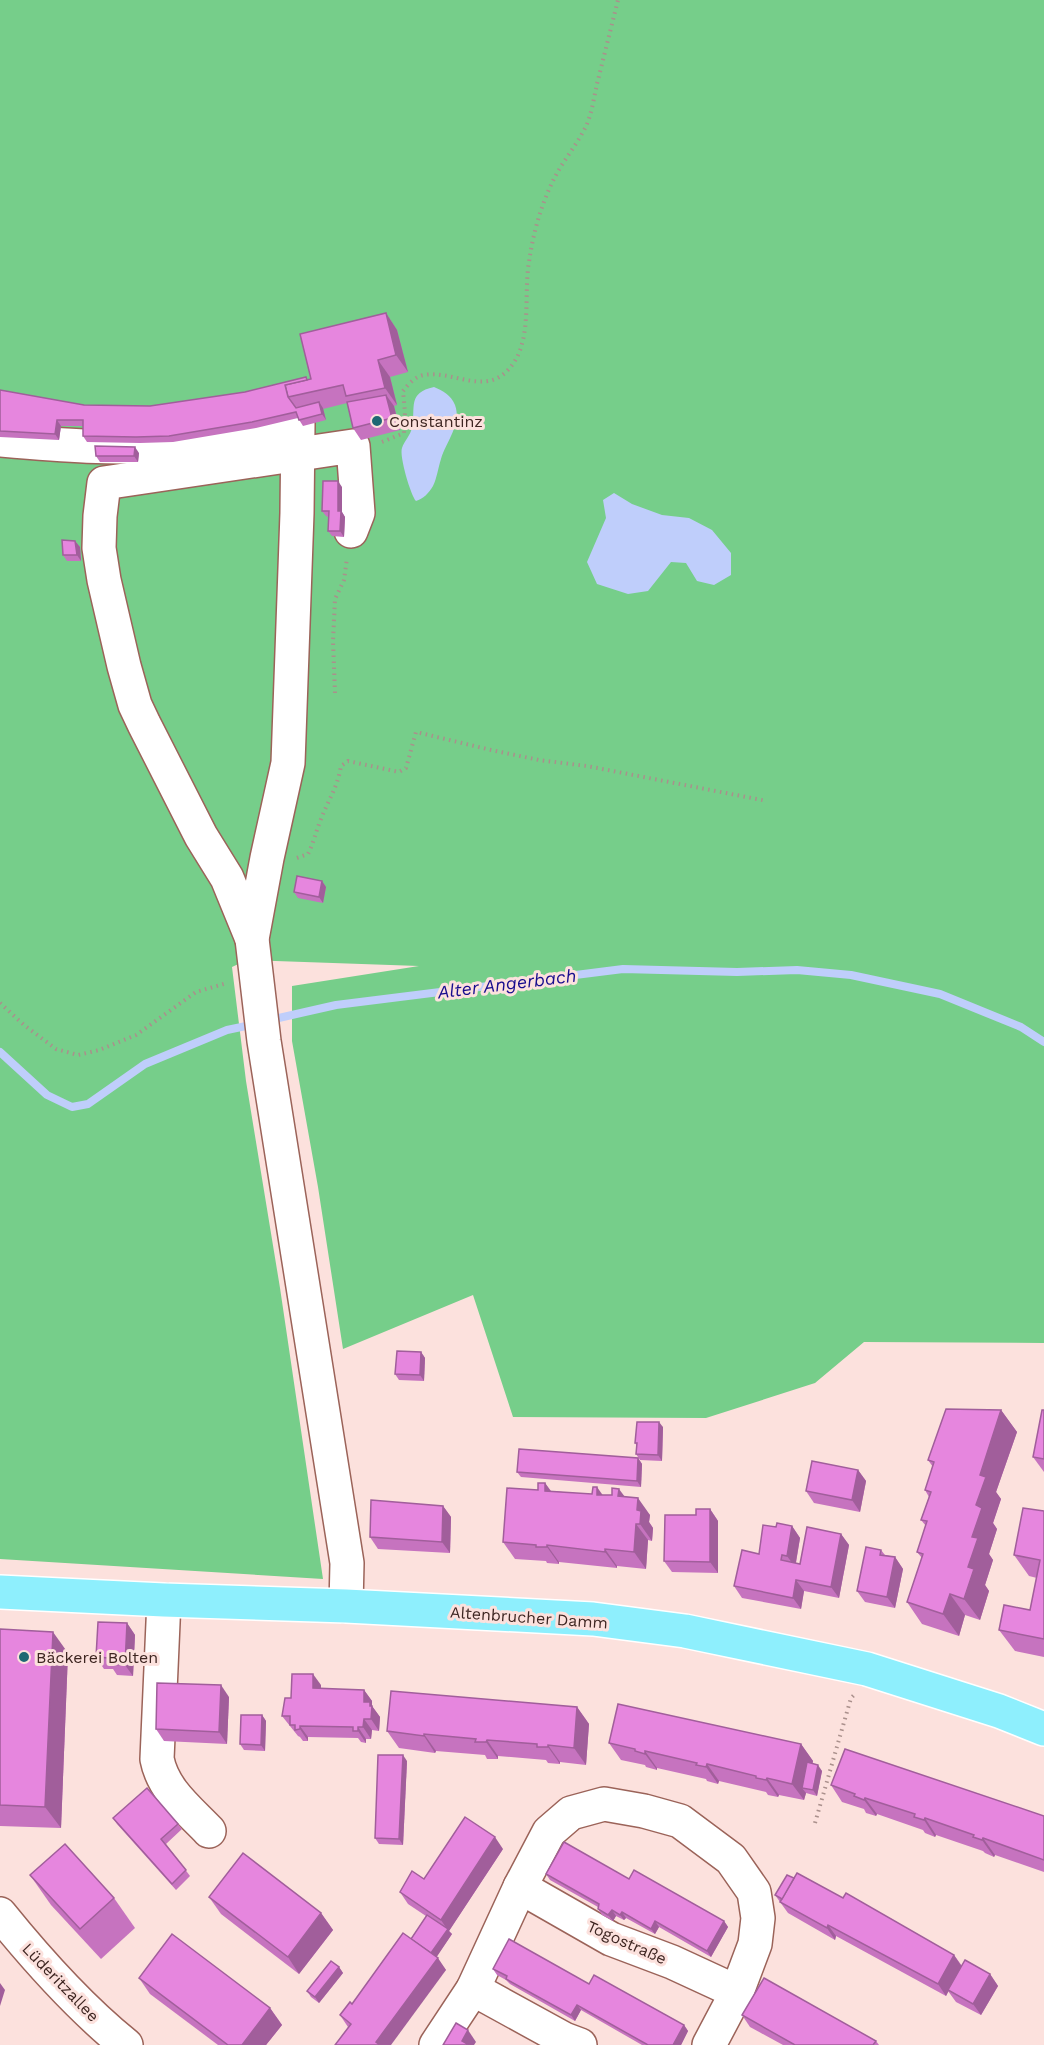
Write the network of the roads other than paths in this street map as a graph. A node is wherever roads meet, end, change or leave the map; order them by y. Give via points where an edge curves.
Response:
1 (0, 440) edge
2 (298, 454) junction
3 (351, 531) road end
4 (252, 939) junction
5 (0, 1592) edge
6 (164, 1600) junction
7 (346, 1606) junction
8 (1044, 1729) edge
9 (209, 1831) dead end
10 (520, 1887) junction
11 (0, 1914) edge
12 (473, 1989) junction
13 (737, 1992) junction
14 (126, 2045) edge
15 (436, 2045) edge
16 (580, 2045) edge
17 (709, 2045) edge

1 - 2 street via 80,447 175,445 298,424
2 - 3 street via 353,447 358,513
2 - 4 street via 288,763
2 - 4 street via 104,483 100,516 104,580 135,705 201,836 227,878
4 - 7 street via 264,1041 347,1563
5 - 6 main road, Altenbrucher Damm
6 - 7 main road, Altenbrucher Damm
6 - 9 street via 158,1766 169,1789
7 - 8 main road, Altenbrucher Damm via 593,1619 685,1631 867,1669
10 - 12 street
10 - 13 street, Togostraße via 611,1939
10 - 13 street via 549,1832 571,1813 604,1804 680,1821 731,1859 754,1892 758,1918 755,1944
11 - 14 street, Lüderitzallee via 85,2009
12 - 15 street
12 - 16 street
13 - 17 street

